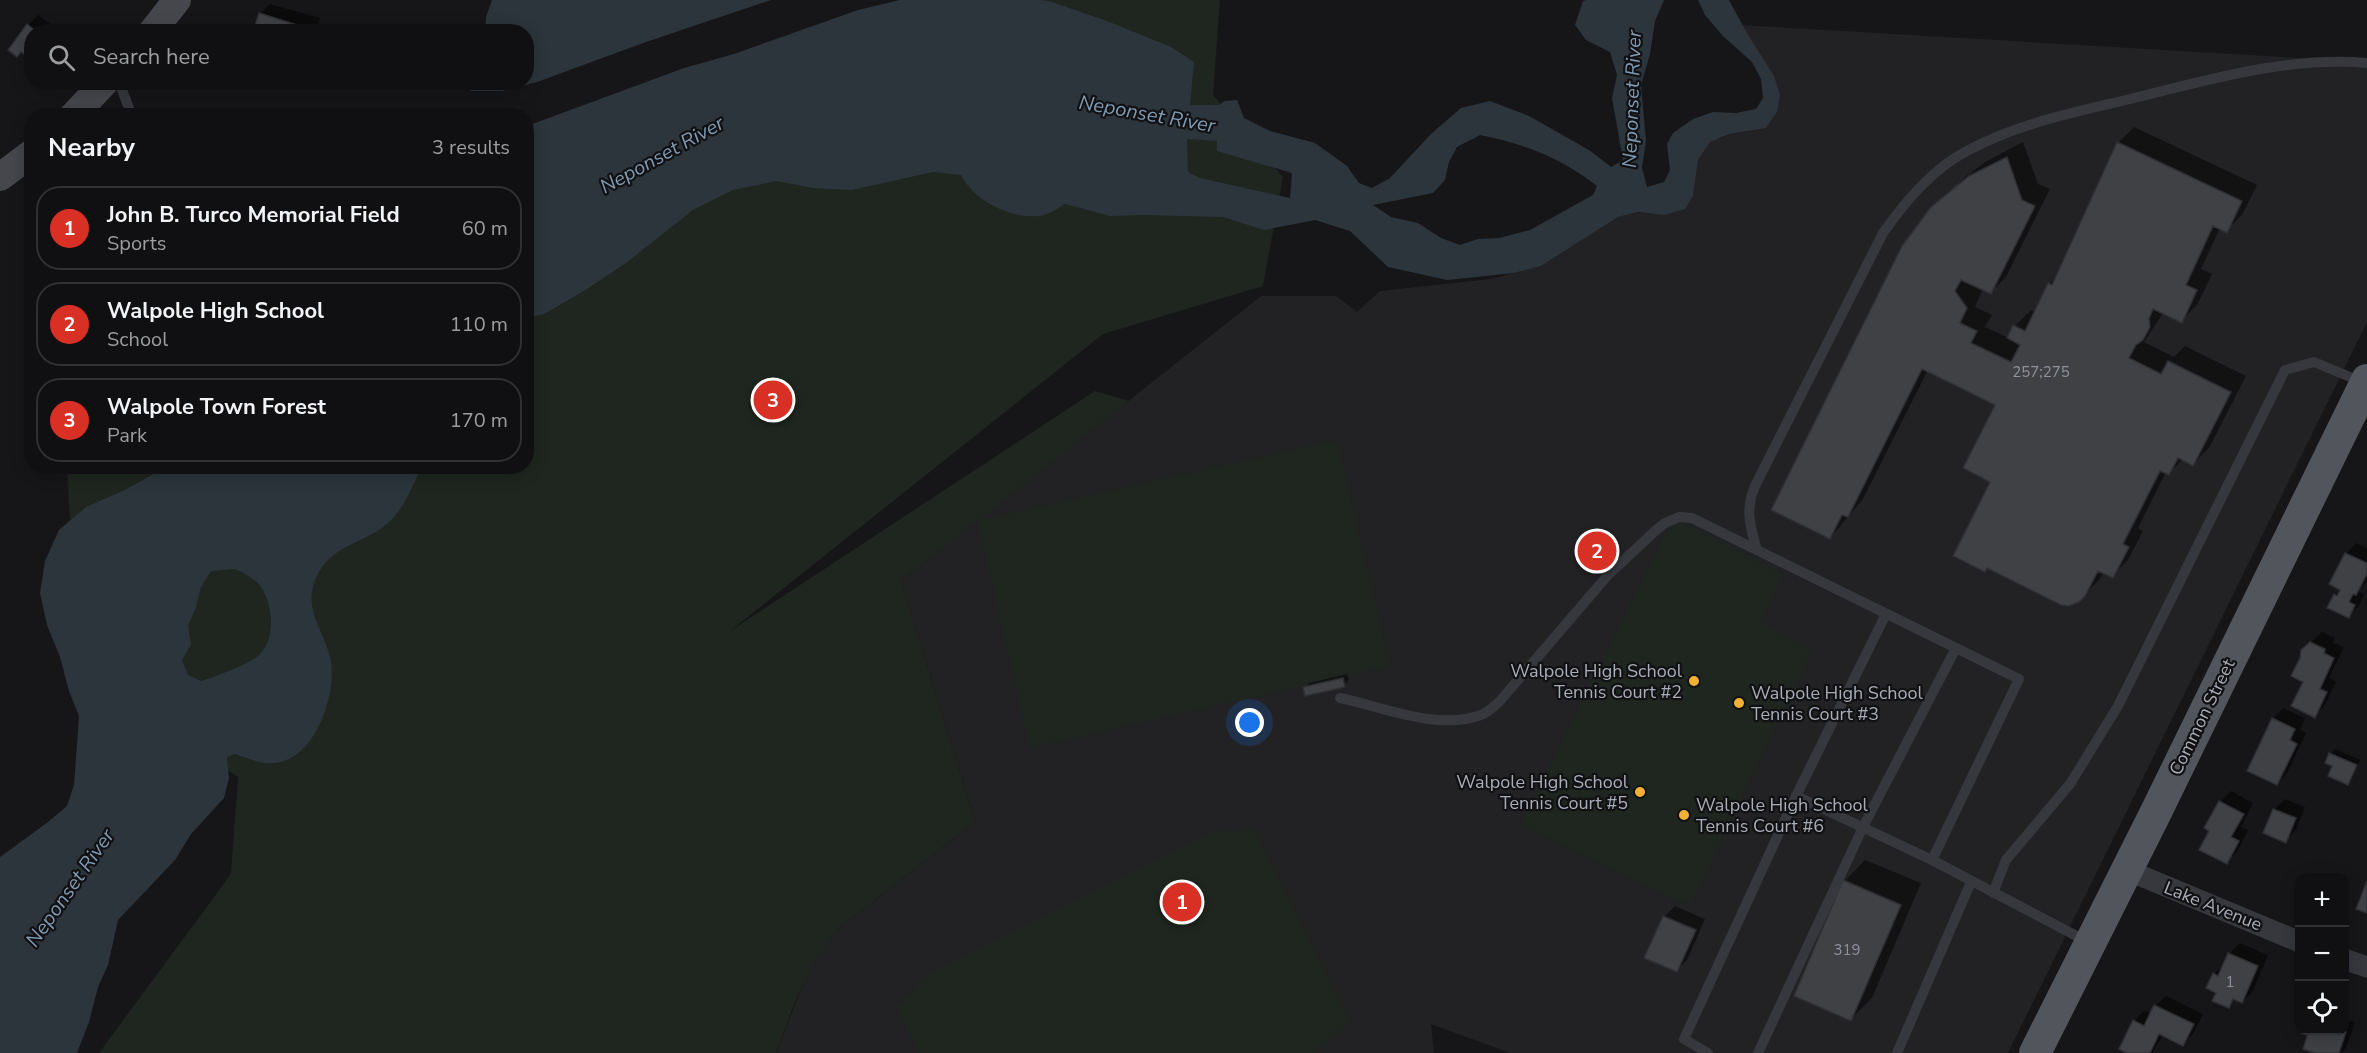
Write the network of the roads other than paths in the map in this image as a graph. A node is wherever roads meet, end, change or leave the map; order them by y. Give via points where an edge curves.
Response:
1 (177, 0) edge
2 (158, 24) edge
3 (2367, 63) edge
4 (97, 90) edge
5 (122, 90) edge
6 (81, 108) edge
7 (129, 108) edge
8 (24, 159) edge
9 (0, 177) edge
10 (2365, 389) edge
11 (1757, 550) junction
12 (1886, 614) junction
13 (1956, 648) junction
14 (1340, 698) dead end
15 (1796, 796) junction
16 (1863, 827) junction
17 (1932, 860) junction
18 (2127, 870) junction
19 (1971, 882) junction
20 (1993, 893) junction
21 (2295, 940) edge
22 (2090, 943) junction
23 (2349, 961) edge
24 (2367, 968) edge
25 (1708, 1053) edge
26 (1758, 1053) edge
27 (1896, 1053) edge
28 (2035, 1053) edge

1 - 2 street
3 - 11 lane via 2321,60 2203,81 2028,124 1965,151 1945,166 1921,186 1883,233 1750,496 1748,512
4 - 6 street
5 - 7 lane
8 - 9 street
10 - 18 main road, Common Street
10 - 20 lane via 2314,363 2285,370 2118,706 2070,784 2006,860
11 - 12 lane
11 - 14 lane via 1692,518 1679,517 1665,523 1608,575 1500,701 1483,715 1459,720 1423,718
12 - 13 lane
12 - 15 lane
13 - 16 lane
13 - 17 lane via 2019,679
15 - 16 lane
15 - 25 lane via 1684,1039
16 - 17 lane
16 - 26 lane
17 - 19 lane
18 - 21 street, Lake Avenue
18 - 22 main road, Common Street
19 - 20 lane
19 - 27 lane
20 - 22 lane
22 - 28 main road, Common Street
23 - 24 street

